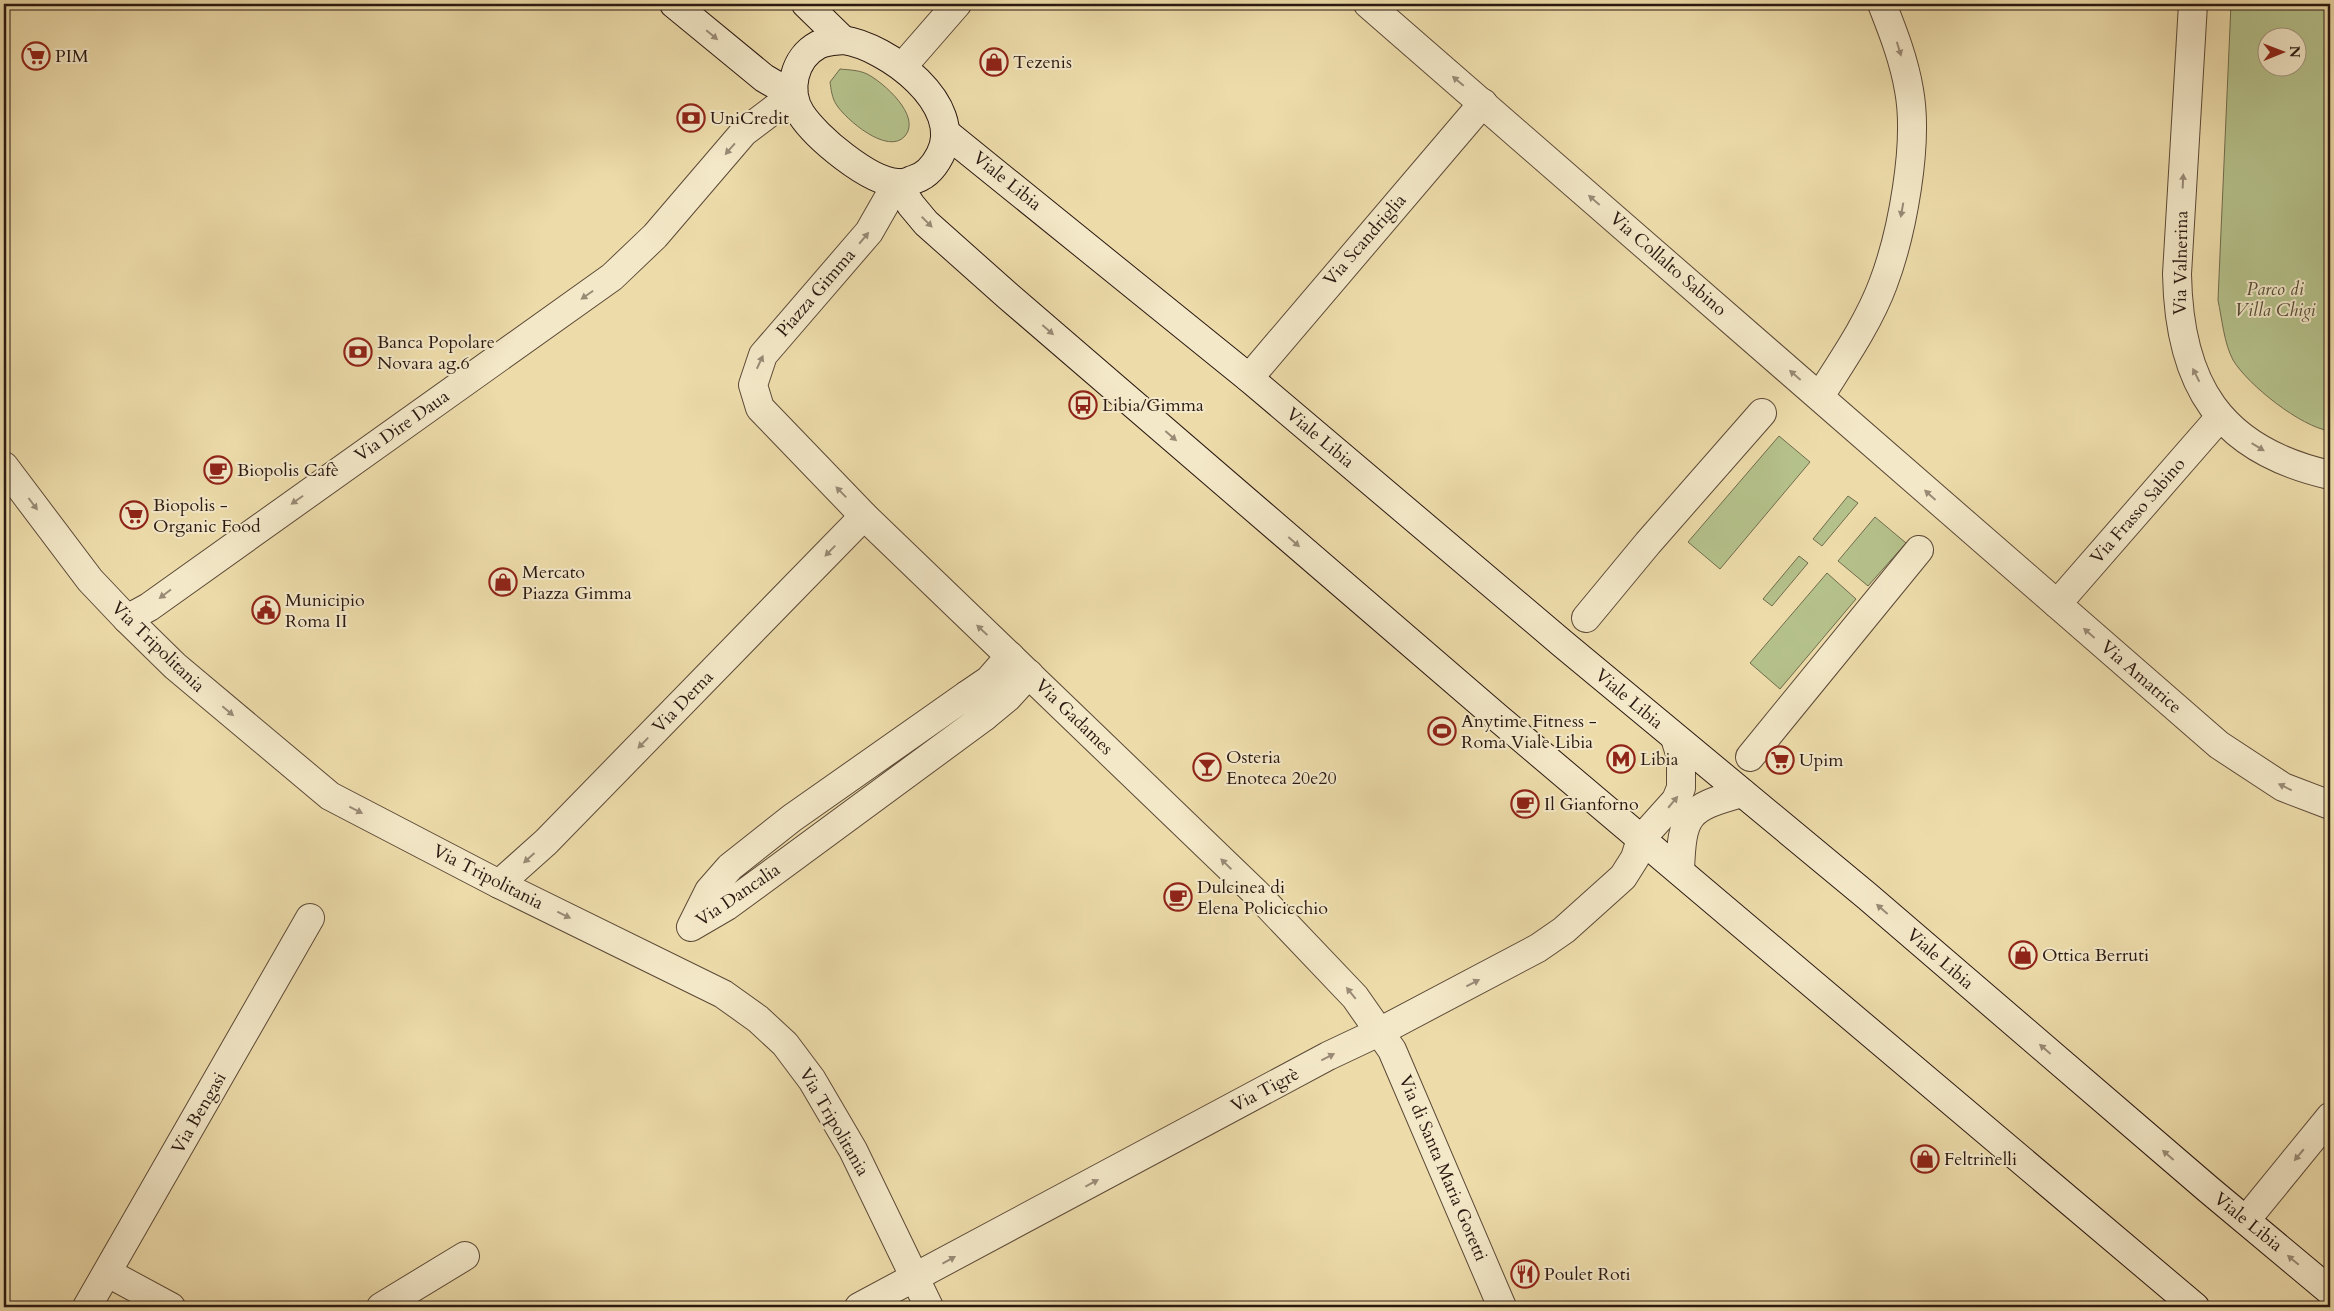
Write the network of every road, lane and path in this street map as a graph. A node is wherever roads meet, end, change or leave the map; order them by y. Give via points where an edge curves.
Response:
1 (674, 4) edge
2 (806, 4) edge
3 (957, 4) edge
4 (1368, 4) edge
5 (1882, 4) edge
6 (2193, 4) edge
7 (843, 40) junction
8 (903, 66) junction
9 (793, 94) junction
10 (1483, 103) junction
11 (946, 133) junction
12 (897, 183) junction
13 (1249, 378) junction
14 (1820, 396) junction
15 (760, 408) joint
16 (1762, 412) dead end
17 (2220, 418) junction
18 (4, 466) edge
19 (2330, 475) edge
20 (864, 516) junction
21 (1966, 527) joint
22 (1919, 550) dead end
23 (2056, 604) junction
24 (1586, 618) dead end
25 (127, 619) junction
26 (1020, 665) junction
27 (967, 695) junction
28 (984, 717) junction
29 (1675, 738) junction
30 (1750, 757) dead end
31 (1742, 793) junction
32 (2330, 805) edge
33 (1641, 839) junction
34 (1680, 871) junction
35 (499, 884) junction
36 (310, 918) dead end
37 (1381, 1032) junction
38 (2330, 1117) edge
39 (2246, 1220) junction
40 (465, 1256) dead end
41 (108, 1272) junction
42 (915, 1278) junction
43 (2330, 1291) edge
44 (2185, 1304) edge
45 (87, 1307) edge
46 (171, 1307) edge
47 (381, 1307) edge
48 (859, 1307) edge
49 (929, 1307) edge
50 (1502, 1307) edge

1 -> 9 street via 764,78
2 - 7 street
3 - 8 street
10 -> 4 street, Via Collalto Sabino
5 -> 14 street via 1902,60 1911,107 1902,212 1883,286 1864,325
17 -> 6 street, Via Valnerina via 2190,363 2178,311 2177,274
7 - 8 street via 866,45
7 - 9 street via 828,42 808,52 797,66
8 - 11 street via 930,99
9 - 12 street via 801,115 832,146 866,171
9 -> 25 street, Via Dire Daua via 744,132 626,265 149,607
10 - 13 street, Via Scandriglia
14 -> 10 street, Via Collalto Sabino
11 - 12 street via 945,143 934,165 915,180
11 - 13 street, Viale Libia
15 -> 12 street, Piazza Gimma via 753,384 763,355 869,232
12 -> 33 street via 926,223 1008,296
13 - 29 street, Viale Libia
21 -> 14 street, Via Collalto Sabino
20 -> 15 street, Via Gadames
16 - 24 street
17 -> 19 street, Via Valnerina via 2238,434 2282,460
17 - 23 street, Via Frasso Sabino
18 -> 25 street, Via Tripolitania via 90,580
26 -> 20 street, Via Gadames
20 -> 35 street, Via Derna via 552,835
21 - 23 street, Via Amatrice
22 - 30 street
32 -> 23 street, Via Amatrice via 2283,787 2238,760
25 -> 35 street, Via Tripolitania via 175,666 330,796
26 - 27 street, Via Dancalia
26 - 28 street, Via Dancalia via 1007,698
37 -> 26 street, Via Gadames via 1344,984 1255,892
27 - 28 street
27 - 28 street, Via Dancalia via 792,818 730,867 709,891 691,927 727,906
29 - 31 street, Viale Libia
33 -> 29 street via 1676,800 1681,788 1681,757
31 - 34 street via 1709,802 1692,814 1683,834
39 -> 31 street, Viale Libia
33 - 34 street
37 -> 33 street, Via Tigrè via 1538,948 1564,930 1623,877 1635,858
34 - 44 street
35 -> 42 street, Via Tripolitania via 723,994 758,1019 785,1044 812,1080 853,1150
36 - 41 street, Via Bengasi
42 -> 37 street, Via Tigrè via 1320,1061
37 - 50 street, Via di Santa Maria Goretti via 1408,1084
38 -> 39 street
43 -> 39 street, Viale Libia
40 - 47 street
41 - 45 street, Via Bengasi
41 - 46 street
42 - 48 street, Via Tigrè
42 - 49 street, Via Tripolitania

